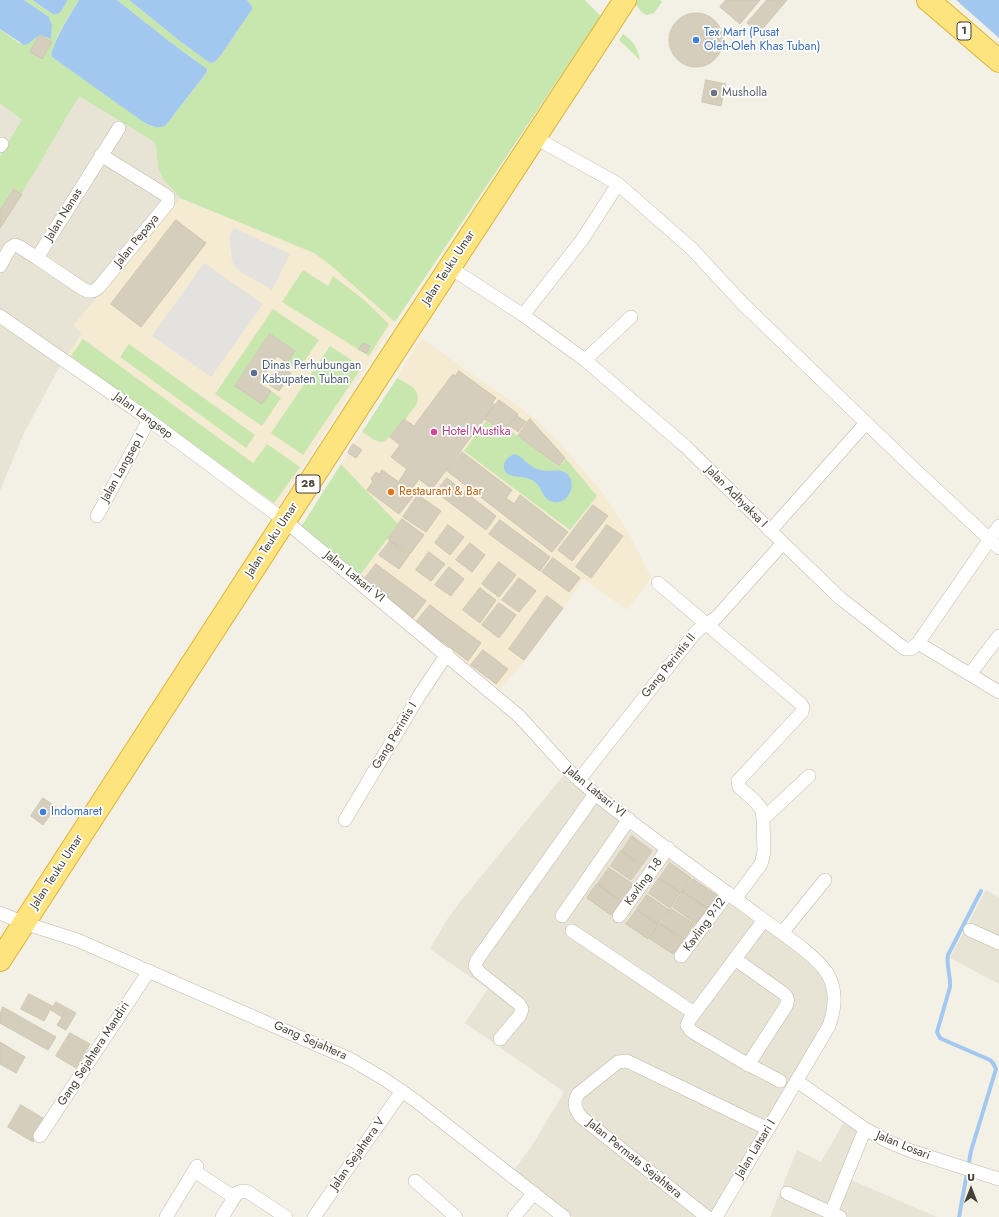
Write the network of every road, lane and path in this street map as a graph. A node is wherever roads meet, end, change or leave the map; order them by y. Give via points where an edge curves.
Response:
1 (625, 0) edge
2 (928, 0) edge
3 (999, 61) edge
4 (119, 128) dead end
5 (534, 137) junction
6 (101, 156) junction
7 (618, 184) junction
8 (5, 245) edge
9 (37, 258) junction
10 (0, 266) edge
11 (449, 267) junction
12 (523, 315) junction
13 (0, 316) edge
14 (631, 317) dead end
15 (585, 360) junction
16 (149, 420) junction
17 (866, 423) junction
18 (97, 516) dead end
19 (284, 520) junction
20 (999, 526) edge
21 (770, 531) junction
22 (989, 539) junction
23 (783, 543) junction
24 (999, 548) edge
25 (658, 584) dead end
26 (707, 625) junction
27 (999, 636) edge
28 (918, 643) junction
29 (447, 654) junction
30 (970, 674) junction
31 (999, 692) edge
32 (809, 776) dead end
33 (579, 780) junction
34 (595, 794) junction
35 (629, 819) junction
36 (763, 819) junction
37 (346, 820) dead end
38 (668, 848) junction
39 (825, 880) dead end
40 (732, 896) junction
41 (0, 913) edge
42 (562, 916) dead end
43 (620, 916) dead end
44 (764, 920) junction
45 (24, 923) junction
46 (970, 930) dead end
47 (572, 931) dead end
48 (782, 933) junction
49 (999, 943) edge
50 (681, 956) dead end
51 (735, 959) junction
52 (0, 960) edge
53 (148, 971) junction
54 (694, 1013) junction
55 (500, 1039) dead end
56 (748, 1065) junction
57 (780, 1081) dead end
58 (797, 1081) junction
59 (402, 1091) junction
60 (768, 1129) junction
61 (866, 1130) junction
62 (40, 1136) dead end
63 (999, 1179) edge
64 (415, 1181) dead end
65 (534, 1193) junction
66 (787, 1193) dead end
67 (234, 1197) junction
68 (836, 1215) edge
69 (316, 1216) edge
70 (166, 1217) edge
71 (222, 1217) edge
72 (286, 1217) edge
73 (456, 1217) edge
74 (514, 1217) edge
75 (564, 1217) edge
76 (707, 1217) edge
77 (716, 1217) edge

1 - 5 highway, Jalan Teuku Umar / 28
2 - 3 highway, 1
4 - 6 street, Jalan Nanas
5 - 7 street
5 - 11 highway, Jalan Teuku Umar / 28
6 - 9 street, Jalan Nanas
6 - 9 street, Jalan Pepaya via 164,194 168,198 168,203 93,292 83,289
7 - 12 street via 582,240
7 - 17 street via 692,249 743,304
8 - 9 street via 18,245
8 - 10 street
11 - 12 street, Jalan Adhyaksa I
11 - 19 highway, Jalan Teuku Umar / 28
12 - 15 street, Jalan Adhyaksa I
13 - 16 street, Jalan Langsep
14 - 15 street
15 - 21 street, Jalan Adhyaksa I via 685,446
16 - 18 street, Jalan Langsep I
16 - 19 street, Jalan Langsep
17 - 21 street
17 - 22 street
19 - 29 street, Jalan Latsari VI
19 - 45 highway, Jalan Teuku Umar / 28
20 - 22 street
21 - 23 street, Jalan Adhyaksa I
22 - 24 street
22 - 28 street
23 - 26 street, Gang Perintis II
23 - 28 street, Jalan Adhyaksa I via 840,598 905,649 911,649
25 - 26 street
26 - 33 street, Gang Perintis II via 695,633
26 - 36 street via 803,708 738,781 739,787 760,807
27 - 30 street
28 - 30 street
29 - 33 street, Jalan Latsari VI via 519,716
29 - 37 street, Gang Perintis I via 415,702
30 - 31 street
32 - 36 street
33 - 34 street, Jalan Latsari VI
34 - 35 street, Jalan Latsari VI
34 - 55 street via 477,960 475,966 478,972 522,1009
35 - 38 street, Jalan Latsari VI
35 - 42 street
36 - 40 street, Kavling 9-12 via 762,861
38 - 40 street, Jalan Latsari VI
38 - 43 street, Kavling 1-8
39 - 48 street
40 - 44 street, Jalan Latsari VI
40 - 50 street, Kavling 9-12
41 - 45 street, Gang Sejahtera
44 - 48 street, Jalan Latsari VI
44 - 51 street
45 - 52 highway, Jalan Teuku Umar / 28
45 - 53 street, Gang Sejahtera via 77,940
46 - 49 street
47 - 54 street
48 - 58 street, Jalan Latsari VI via 822,967 827,973 834,995 834,1010 829,1026
51 - 54 street
51 - 56 street via 788,998 786,1006
53 - 59 street, Gang Sejahtera via 339,1053
53 - 62 street, Gang Sejahtera Mandiri
54 - 56 street via 687,1025 691,1031
56 - 57 street
58 - 60 street, Jalan Latsari I
58 - 61 street, Jalan Losari
59 - 65 street, Gang Sejahtera
59 - 69 street, Jalan Sejahtera V
60 - 76 street, Jalan Permata Sejahtera via 627,1061 618,1062 578,1094 575,1100 576,1108 585,1120
60 - 77 street, Jalan Latsari I
61 - 63 street, Jalan Losari via 897,1146
61 - 68 street
64 - 73 street
65 - 74 street
65 - 75 street, Gang Sejahtera
66 - 68 street
67 - 70 street via 195,1169
67 - 71 street
67 - 72 street via 240,1191 245,1191

